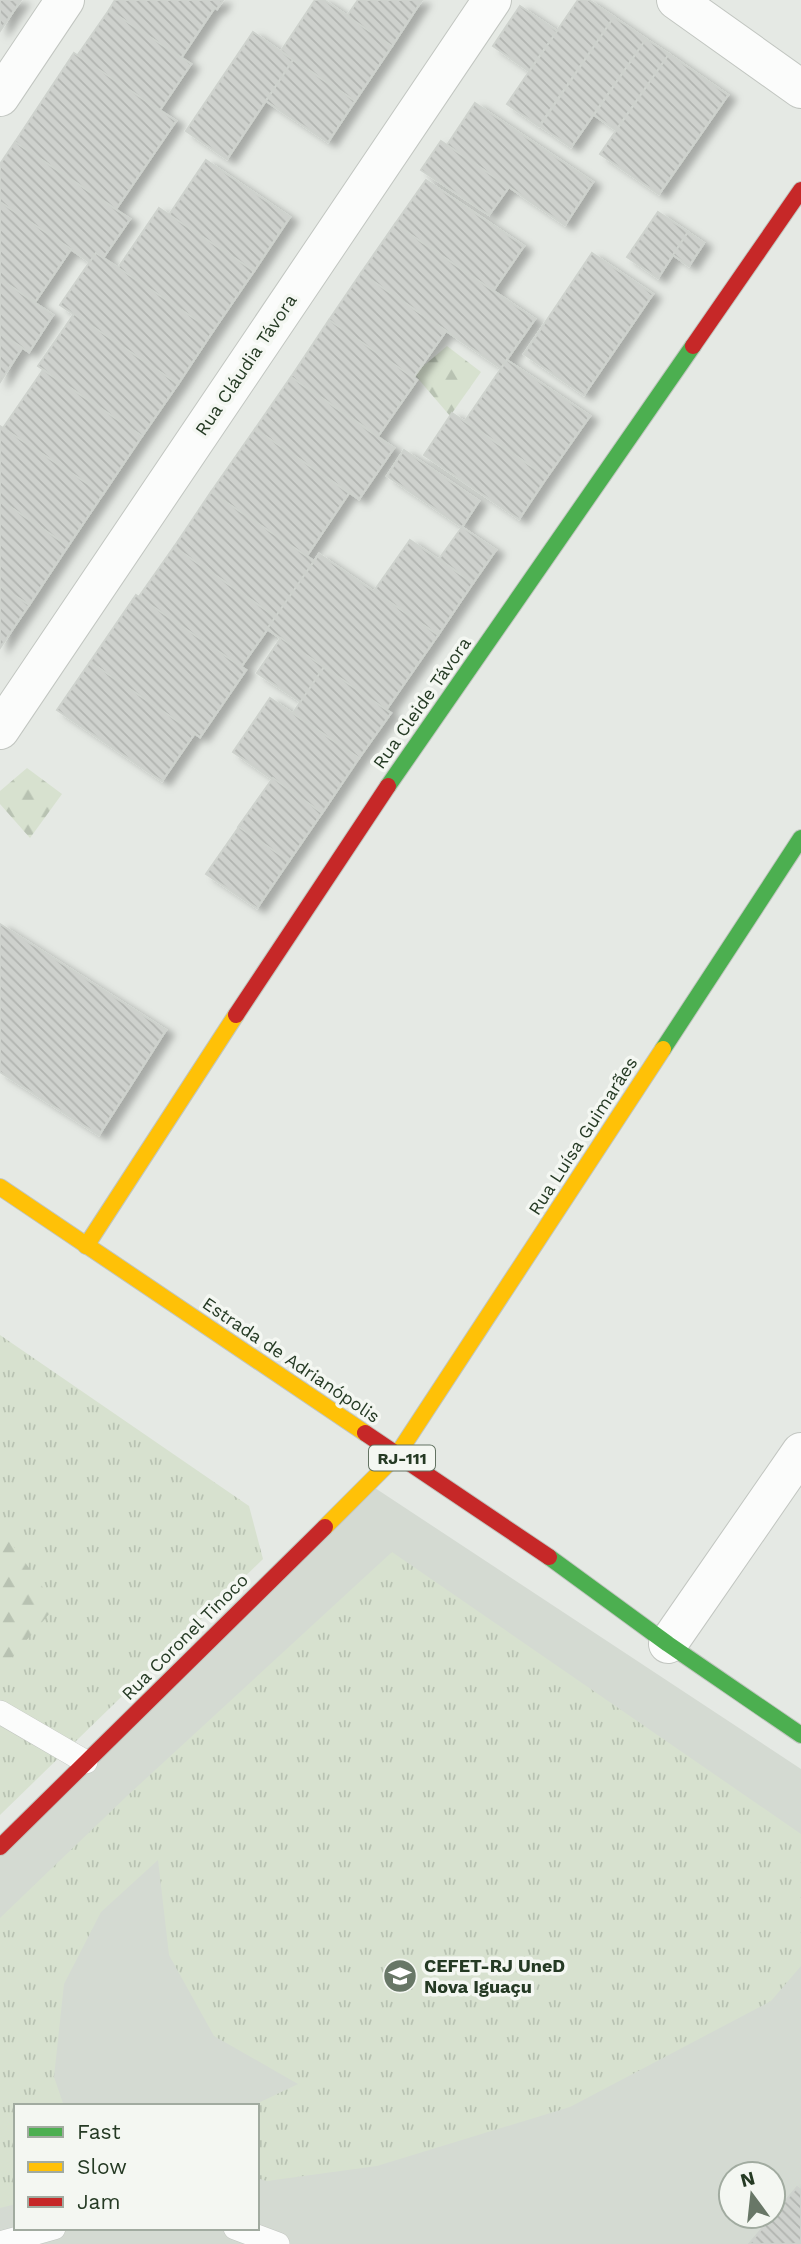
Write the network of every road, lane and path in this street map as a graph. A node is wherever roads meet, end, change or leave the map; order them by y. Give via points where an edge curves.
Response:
1 (65, 0) edge
2 (492, 0) edge
3 (676, 0) edge
4 (801, 89) edge
5 (0, 97) edge
6 (801, 190) edge
7 (0, 730) edge
8 (801, 838) edge
9 (0, 1187) edge
10 (86, 1246) junction
11 (801, 1452) edge
12 (397, 1455) junction
13 (668, 1644) junction
14 (0, 1712) edge
15 (801, 1734) edge
16 (86, 1762) junction
17 (0, 1847) edge
18 (47, 2230) edge
19 (240, 2230) edge
20 (0, 2243) edge
21 (278, 2244) edge

1 - 5 street
2 - 7 street, Rua Cláudia Távora
3 - 4 street
6 - 10 street, Rua Cleide Távora via 344,849
8 - 12 street, Rua Luísa Guimarães
9 - 10 street, Estrada de Adrianópolis / RJ-111
10 - 12 street, Estrada de Adrianópolis / RJ-111
11 - 13 street
12 - 13 street, Estrada de Adrianópolis / RJ-111 via 564,1567
12 - 16 street, Rua Coronel Tinoco
13 - 15 street, Estrada de Adrianópolis / RJ-111
14 - 16 lane
16 - 17 street, Rua Coronel Tinoco
18 - 20 lane
19 - 21 lane

